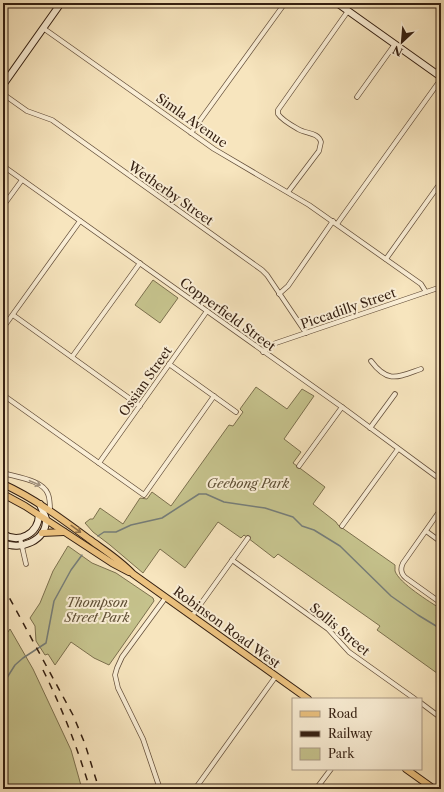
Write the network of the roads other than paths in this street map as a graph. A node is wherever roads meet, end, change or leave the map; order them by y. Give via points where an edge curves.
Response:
1 (61, 3) edge
2 (285, 3) edge
3 (337, 3) edge
4 (348, 11) junction
5 (43, 28) junction
6 (395, 44) junction
7 (441, 78) edge
8 (4, 83) edge
9 (3, 94) edge
10 (357, 96) dead end
11 (191, 133) junction
12 (3, 166) edge
13 (22, 180) junction
14 (441, 182) edge
15 (288, 192) junction
16 (3, 206) edge
17 (80, 221) junction
18 (335, 222) junction
19 (386, 259) junction
20 (140, 263) junction
21 (441, 287) edge
22 (426, 292) junction
23 (279, 294) junction
24 (207, 311) junction
25 (13, 314) junction
26 (3, 328) edge
27 (306, 333) junction
28 (263, 352) junction
29 (72, 357) junction
30 (371, 361) dead end
31 (169, 364) junction
32 (421, 369) dead end
33 (3, 394) edge
34 (394, 394) dead end
35 (214, 396) junction
36 (140, 406) junction
37 (342, 407) junction
38 (236, 412) dead end
39 (370, 428) junction
40 (398, 449) junction
41 (99, 463) junction
42 (299, 466) dead end
43 (3, 473) edge
44 (441, 480) edge
45 (3, 484) edge
46 (3, 494) edge
47 (40, 504) junction
48 (441, 509) edge
49 (50, 510) junction
50 (39, 515) junction
51 (46, 519) junction
52 (342, 526) dead end
53 (64, 532) junction
54 (426, 532) junction
55 (42, 533) junction
56 (3, 534) edge
57 (20, 538) junction
58 (248, 538) dead end
59 (441, 542) edge
60 (3, 543) edge
61 (21, 546) junction
62 (232, 560) junction
63 (26, 564) dead end
64 (133, 574) junction
65 (166, 597) junction
66 (441, 603) edge
67 (192, 616) junction
68 (276, 676) junction
69 (307, 698) edge
70 (414, 698) edge
71 (422, 704) edge
72 (441, 718) edge
73 (330, 770) edge
74 (407, 770) edge
75 (160, 789) edge
76 (195, 789) edge
77 (316, 789) edge
78 (434, 789) edge

1 - 5 main road
2 - 11 street
3 - 4 main road
4 - 6 main road
4 - 15 street via 279,108 278,114 281,117 297,129 318,136 321,141 320,148
5 - 8 main road
5 - 11 street, Simla Avenue
6 - 7 main road
6 - 10 street
7 - 18 street
9 - 23 street, Wetherby Street via 27,111 52,120 262,270
11 - 15 street, Simla Avenue
12 - 13 street, Copperfield Street
13 - 16 street
13 - 17 street, Copperfield Street
14 - 19 street
15 - 18 street, Simla Avenue
17 - 20 street, Copperfield Street
17 - 25 street
18 - 19 street, Simla Avenue
18 - 23 street via 288,286
19 - 22 street, Simla Avenue via 421,284
20 - 24 street, Copperfield Street
20 - 29 street
21 - 22 street, Piccadilly Street
22 - 27 street, Piccadilly Street
23 - 27 street, Wetherby Street
24 - 28 street, Copperfield Street
24 - 31 street, Ossian Street
25 - 26 street
25 - 29 street
27 - 28 street, Piccadilly Street via 276,343
28 - 37 street, Copperfield Street
29 - 36 street
30 - 32 street via 381,372 392,378
31 - 35 street
31 - 36 street, Ossian Street
33 - 41 street
34 - 39 street
35 - 38 street
35 - 41 street via 144,495
36 - 41 street, Ossian Street
37 - 39 street, Copperfield Street
37 - 42 street
39 - 40 street, Copperfield Street
40 - 44 street, Copperfield Street
40 - 52 street
43 -> 49 street via 42,486 48,494
45 - 47 main road, Robinson Road West
46 - 50 main road, Robinson Road West
47 - 49 main road, Robinson Road West
47 - 51 main road
48 - 54 street
49 -> 64 main road, Robinson Road West
50 - 51 main road, Robinson Road West
50 - 57 main road via 34,530
51 - 53 main road, Robinson Road West
51 - 55 main road
53 - 55 main road
53 - 64 main road, Robinson Road West
54 - 59 street
54 - 66 street via 403,563 401,571 406,578
55 - 61 main road via 32,542
56 - 57 main road
57 - 61 street
58 - 62 street
60 - 61 main road
61 - 63 street
62 - 67 street
62 - 70 street, Sollis Street via 328,629 349,652
64 - 65 main road, Robinson Road West
65 - 67 main road, Robinson Road West
65 - 75 street via 122,657 115,675 118,688 143,739
67 - 68 main road, Robinson Road West
68 - 69 main road, Robinson Road West
68 - 76 street
71 - 72 street
73 - 77 street
74 - 78 main road

